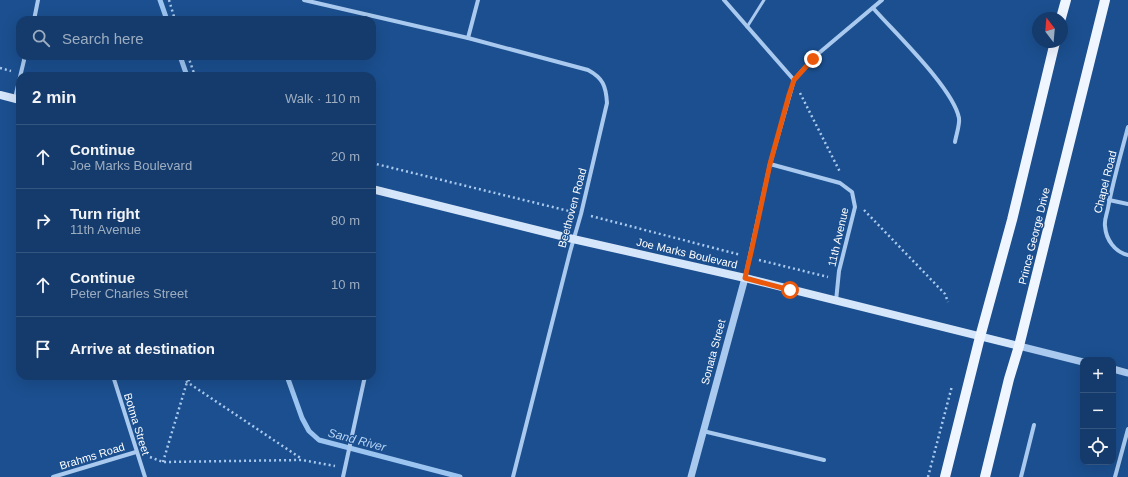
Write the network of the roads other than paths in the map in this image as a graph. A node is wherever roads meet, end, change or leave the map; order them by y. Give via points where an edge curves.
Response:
1 (38, 0) edge
2 (304, 0) edge
3 (478, 0) edge
4 (724, 0) edge
5 (764, 0) edge
6 (881, 0) edge
7 (1066, 0) edge
8 (1105, 0) edge
9 (873, 8) junction
10 (1063, 12) edge
11 (35, 16) edge
12 (373, 16) edge
13 (376, 17) edge
14 (747, 27) junction
15 (468, 38) junction
16 (1054, 48) edge
17 (24, 60) edge
18 (22, 72) edge
19 (794, 80) junction
20 (0, 95) edge
21 (16, 100) edge
22 (1128, 127) edge
23 (954, 142) dead end
24 (770, 164) junction
25 (376, 190) edge
26 (1109, 200) junction
27 (1128, 204) edge
28 (573, 238) junction
29 (1128, 255) edge
30 (745, 278) junction
31 (836, 301) junction
32 (980, 337) junction
33 (1019, 346) junction
34 (1080, 361) edge
35 (1116, 370) edge
36 (1128, 373) edge
37 (114, 380) edge
38 (364, 380) edge
39 (1034, 425) dead end
40 (1128, 429) edge
41 (703, 431) junction
42 (136, 452) junction
43 (824, 460) dead end
44 (513, 476) edge
45 (53, 477) edge
46 (145, 477) edge
47 (343, 477) edge
48 (691, 477) edge
49 (945, 477) edge
50 (985, 477) edge
51 (1021, 477) edge
52 (1115, 477) edge

1 - 11 street
2 - 12 street, Beethoven Road
3 - 15 street
4 - 14 street
5 - 14 lane
6 - 9 street
7 - 10 main road
8 - 33 main road, Prince George Drive
9 - 19 street via 819,53
9 - 23 street via 929,70 956,107 959,120
13 - 15 street, Beethoven Road
14 - 19 street
15 - 28 street, Beethoven Road via 588,70 598,75 603,83 606,103 592,170
16 - 32 main road via 1012,220
17 - 18 street
19 - 24 street
20 - 21 main road
22 - 26 street, Chapel Road
24 - 30 street
24 - 31 street, 11th Avenue via 840,183 852,192 855,207 839,271
25 - 28 main road, Joe Marks Boulevard
26 - 27 street
26 - 29 street, Chapel Road via 1106,234 1114,248
28 - 30 main road, Joe Marks Boulevard
28 - 44 street, Beethoven Road
30 - 31 main road, Joe Marks Boulevard
30 - 41 street, Sonata Street
31 - 32 main road, Joe Marks Boulevard
32 - 33 main road, Joe Marks Boulevard
32 - 49 main road
33 - 34 street
33 - 50 main road, Prince George Drive
35 - 36 street
37 - 42 street, Botma Street
38 - 47 street
39 - 51 street
40 - 52 street
41 - 43 street
41 - 48 street, Sonata Street
42 - 45 street, Brahms Road
42 - 46 street, Botma Street

